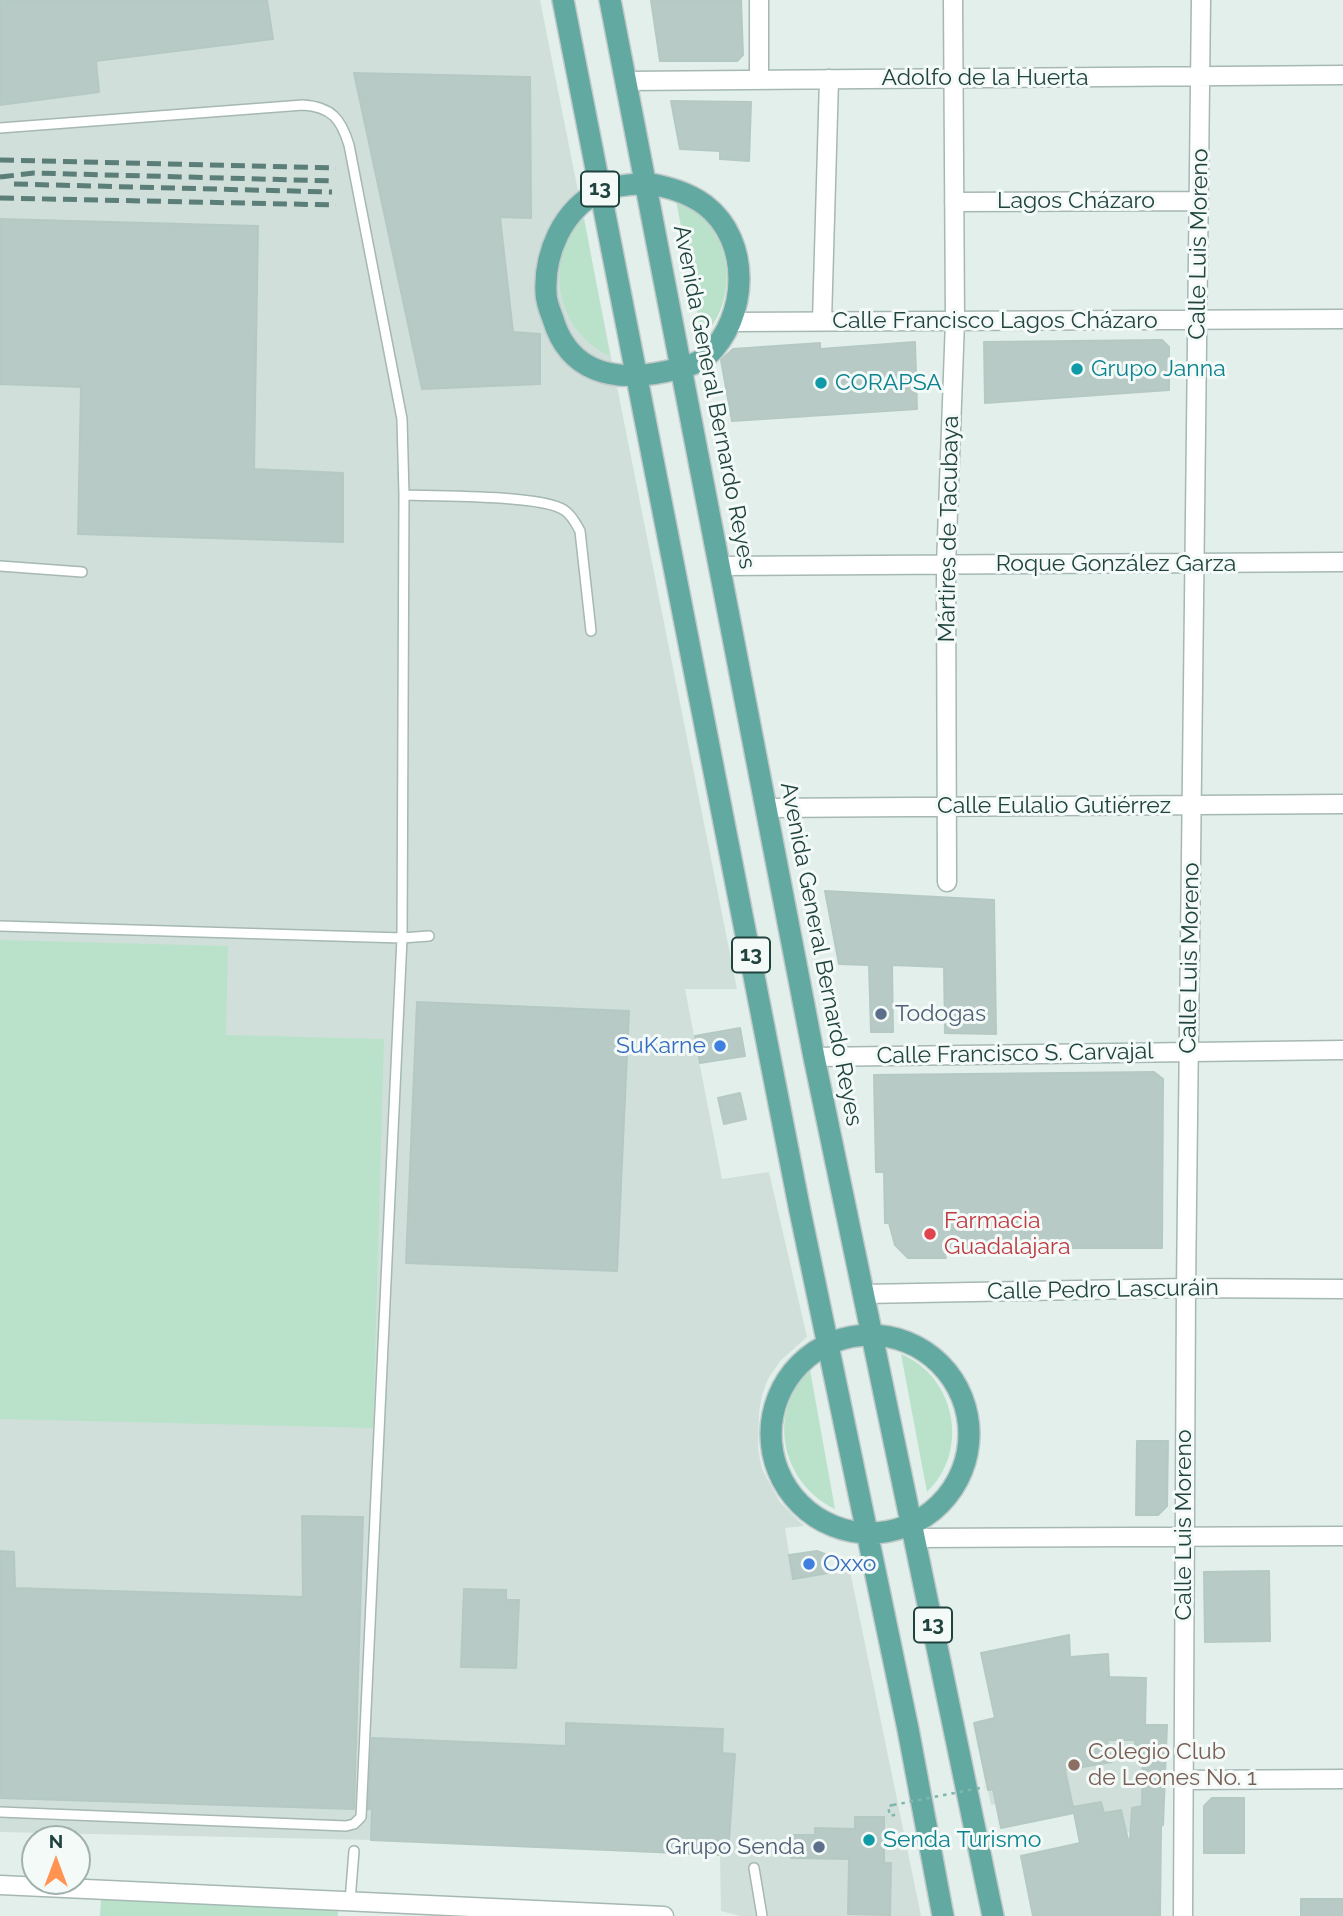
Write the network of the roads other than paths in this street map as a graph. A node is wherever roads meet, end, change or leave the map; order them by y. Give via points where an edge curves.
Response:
1 (563, 0) edge
2 (610, 0) edge
3 (759, 0) edge
4 (953, 0) edge
5 (1201, 0) edge
6 (1343, 75) edge
7 (1200, 76) junction
8 (954, 78) junction
9 (830, 79) junction
10 (759, 80) junction
11 (627, 81) junction
12 (0, 128) edge
13 (646, 183) junction
14 (601, 191) junction
15 (1199, 201) junction
16 (954, 202) junction
17 (1343, 319) edge
18 (1198, 320) junction
19 (822, 321) junction
20 (954, 321) junction
21 (732, 322) junction
22 (682, 368) junction
23 (638, 377) junction
24 (404, 495) junction
25 (1343, 562) edge
26 (1193, 563) junction
27 (946, 565) junction
28 (0, 566) edge
29 (720, 566) junction
30 (82, 572) dead end
31 (591, 631) dead end
32 (1343, 804) edge
33 (1191, 805) junction
34 (947, 806) junction
35 (765, 808) junction
36 (947, 882) dead end
37 (0, 926) edge
38 (429, 936) dead end
39 (402, 938) junction
40 (1343, 1050) edge
41 (1188, 1052) junction
42 (814, 1057) junction
43 (1186, 1288) junction
44 (1343, 1289) edge
45 (864, 1294) junction
46 (872, 1335) junction
47 (828, 1344) junction
48 (865, 1532) junction
49 (913, 1532) junction
50 (1343, 1536) edge
51 (1184, 1537) junction
52 (1343, 1779) edge
53 (1184, 1780) junction
54 (0, 1812) edge
55 (354, 1851) dead end
56 (754, 1868) dead end
57 (0, 1885) edge
58 (350, 1909) edge
59 (664, 1916) edge
60 (762, 1916) edge
61 (943, 1916) edge
62 (993, 1916) edge
63 (1184, 1916) edge

1 - 14 main road, 13
2 - 11 main road, Avenida General Bernardo Reyes / 13
3 - 10 street
4 - 8 street, Mártires de Tacubaya
5 - 7 street, Calle Luis Moreno
6 - 7 street, Adolfo de la Huerta
7 - 8 street, Adolfo de la Huerta
7 - 15 street, Calle Luis Moreno
8 - 9 street, Adolfo de la Huerta
8 - 16 street, Mártires de Tacubaya
9 - 10 street, Adolfo de la Huerta
9 - 19 street
10 - 11 street, Adolfo de la Huerta
11 - 13 main road, Avenida General Bernardo Reyes / 13
12 - 24 lane via 303,105 335,116 349,145 402,419
13 - 14 main road, 13
13 - 21 main road, 13 via 677,190 706,206 725,230 740,276
13 - 22 main road, Avenida General Bernardo Reyes / 13
14 - 23 main road, 13
14 - 23 main road, 13 via 575,209 558,234 547,263 546,296 555,328 573,355 597,372
15 - 16 street, Lagos Cházaro
15 - 18 street, Calle Luis Moreno
16 - 20 street, Mártires de Tacubaya
17 - 18 street, Calle Francisco Lagos Cházaro
18 - 20 street, Calle Francisco Lagos Cházaro
18 - 26 street, Calle Luis Moreno
19 - 20 street, Calle Francisco Lagos Cházaro
19 - 21 street, Calle Francisco Lagos Cházaro
20 - 27 street, Mártires de Tacubaya
21 - 22 main road, 13 via 705,358
22 - 23 main road, 13
22 - 29 main road, Avenida General Bernardo Reyes / 13
23 - 47 main road, 13
24 - 31 lane via 539,502 564,509 580,531
24 - 39 lane
25 - 26 street, Roque González Garza
26 - 27 street, Roque González Garza
26 - 33 street, Calle Luis Moreno
27 - 29 street, Roque González Garza
27 - 34 street, Mártires de Tacubaya
28 - 30 lane
29 - 35 main road, Avenida General Bernardo Reyes / 13
32 - 33 street, Calle Eulalio Gutiérrez
33 - 34 street, Calle Eulalio Gutiérrez
33 - 41 street, Calle Luis Moreno
34 - 35 street, Calle Eulalio Gutiérrez
34 - 36 street, Mártires de Tacubaya
35 - 42 main road, Avenida General Bernardo Reyes / 13
37 - 39 lane
38 - 39 lane
39 - 54 lane via 361,1817 346,1826
40 - 41 street, Calle Francisco S. Carvajal
41 - 42 street, Calle Francisco S. Carvajal
41 - 43 street, Calle Luis Moreno
42 - 45 main road, Avenida General Bernardo Reyes / 13
43 - 44 street, Calle Pedro Lascuráin
43 - 45 street, Calle Pedro Lascuráin
43 - 51 street, Calle Luis Moreno
45 - 46 main road, Avenida General Bernardo Reyes / 13
46 - 47 main road
46 - 49 main road, Avenida General Bernardo Reyes / 13
46 - 49 main road via 900,1339 938,1362 956,1384 969,1425 963,1469 942,1502
47 - 48 main road, 13
47 - 48 main road via 798,1366 784,1385 772,1420 773,1453 789,1490 809,1511 839,1527
48 - 49 main road
48 - 61 main road, 13
49 - 51 street
49 - 62 main road, Avenida General Bernardo Reyes / 13
50 - 51 street
51 - 53 street, Calle Luis Moreno
52 - 53 street
53 - 63 street, Calle Luis Moreno
55 - 58 lane
56 - 60 lane
57 - 58 street
58 - 59 street

